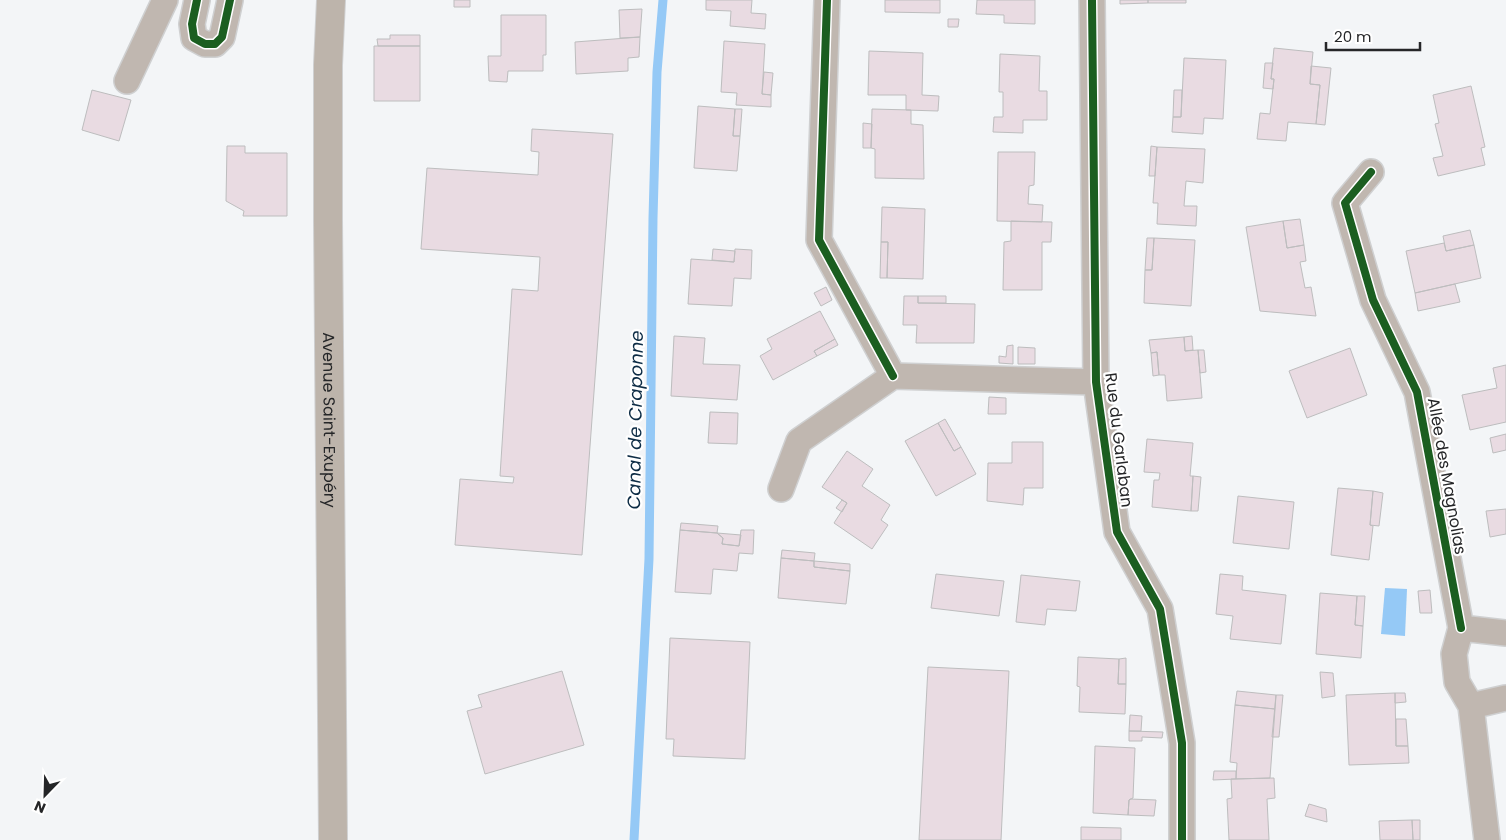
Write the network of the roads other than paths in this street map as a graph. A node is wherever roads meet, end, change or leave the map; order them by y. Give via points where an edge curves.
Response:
1 (165, 0) edge
2 (198, 0) edge
3 (230, 0) edge
4 (331, 0) edge
5 (827, 0) edge
6 (1092, 0) edge
7 (126, 81) dead end
8 (1371, 172) dead end
9 (893, 376) junction
10 (1096, 382) junction
11 (781, 489) dead end
12 (1460, 628) junction
13 (1506, 633) edge
14 (1506, 698) edge
15 (1471, 706) junction
16 (333, 840) edge
17 (1182, 840) edge
18 (1487, 840) edge

1 - 7 street
2 - 3 street via 192,24 194,38 205,44 215,44 222,37
4 - 16 main road, Avenue Saint-Exupéry via 328,220
5 - 9 street via 819,240
6 - 10 street, Rue du Garlaban
8 - 12 street, Allée des Magnolias via 1345,203 1373,300 1417,392
9 - 10 street
9 - 11 street via 799,441
10 - 17 street, Rue du Garlaban via 1117,532 1160,609 1182,743
12 - 13 street
12 - 15 street, Allée des Magnolias via 1454,654 1457,682
14 - 15 street
15 - 18 street, Allée des Magnolias

